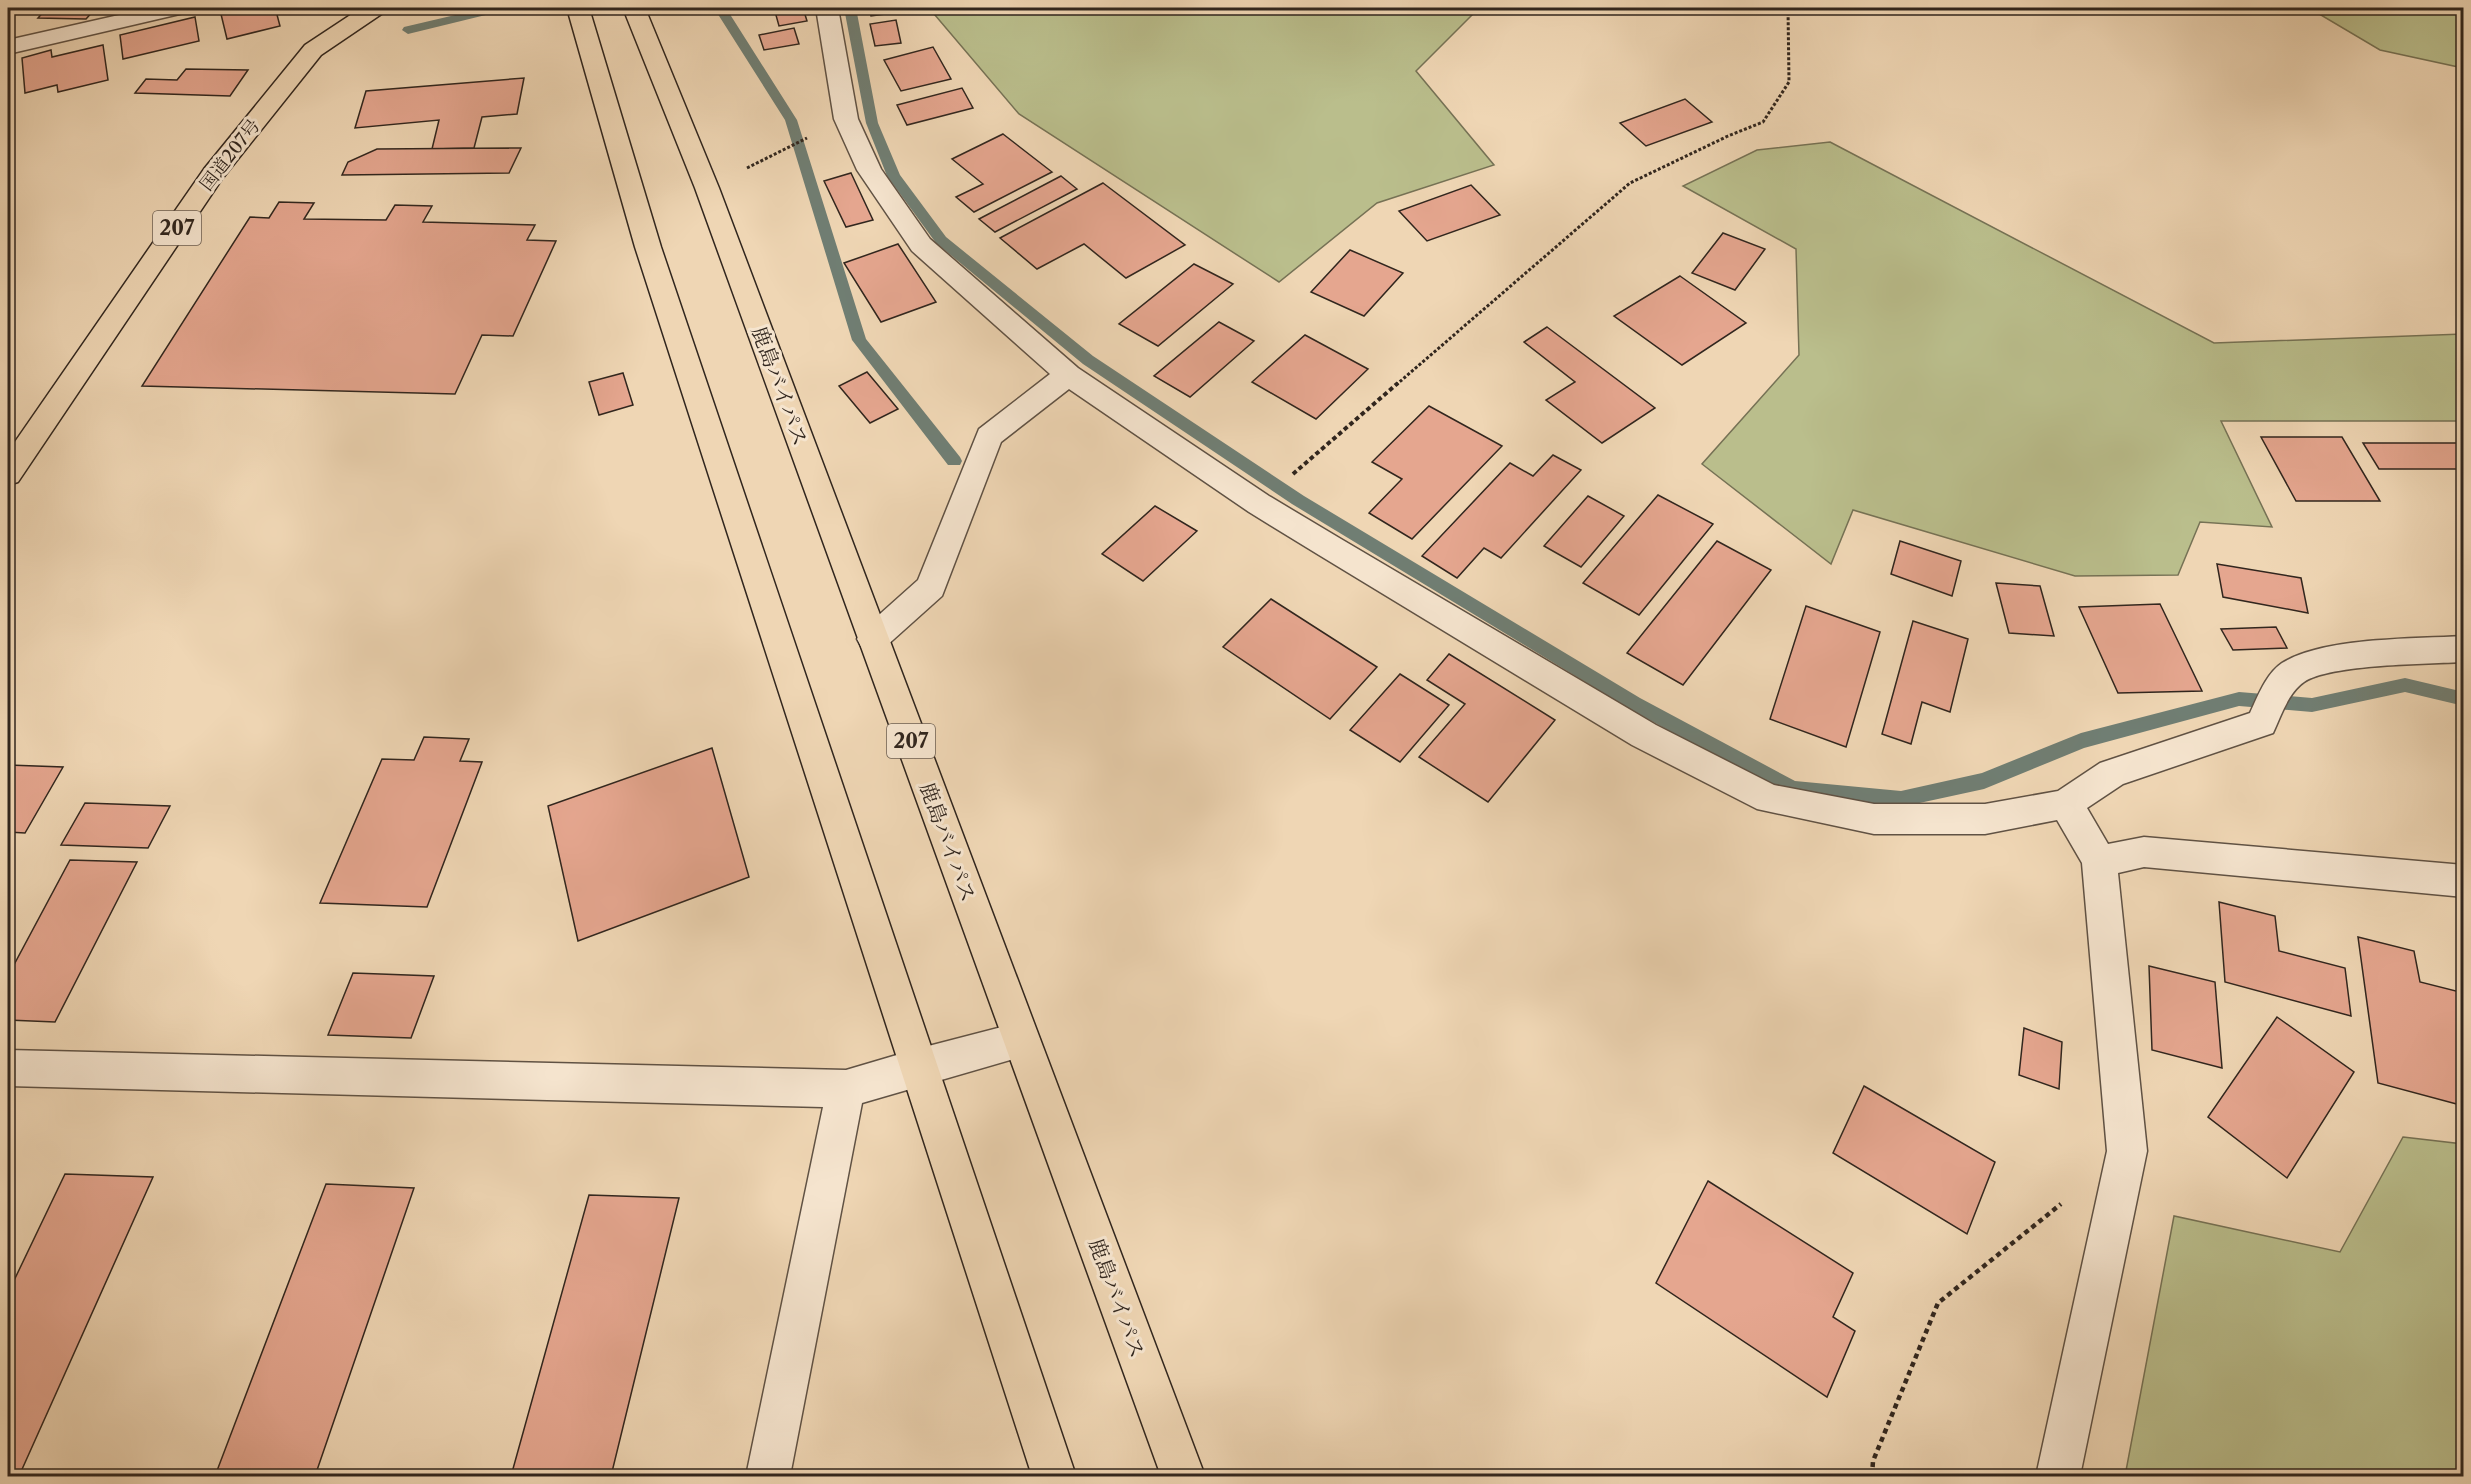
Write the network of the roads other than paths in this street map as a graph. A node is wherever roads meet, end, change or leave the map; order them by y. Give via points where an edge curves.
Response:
1 (176, 8) edge
2 (375, 8) edge
3 (578, 8) edge
4 (634, 8) edge
5 (827, 8) edge
6 (8, 47) edge
7 (1068, 375) junction
8 (8, 474) edge
9 (873, 639) junction
10 (2463, 649) edge
11 (2066, 804) junction
12 (2099, 861) junction
13 (2463, 881) edge
14 (1021, 1040) junction
15 (917, 1067) junction
16 (8, 1068) edge
17 (846, 1089) junction
18 (768, 1476) edge
19 (1054, 1476) edge
20 (1183, 1476) edge
21 (2058, 1476) edge

1 - 6 street
2 - 8 highway, 国道207号 / 207 via 313,50 213,174
3 - 15 highway via 648,246
4 - 9 highway, 鹿島バイパス / 207 via 707,188
5 - 7 street via 846,119 869,170 921,245
7 - 9 street via 989,435 931,587
7 - 11 street via 1299,529 1644,735 1769,799 1874,819 1985,819
9 - 14 highway, 鹿島バイパス / 207
10 - 11 street via 2333,660 2295,672 2279,687 2260,723 2112,773
11 - 12 street
12 - 13 street via 2144,852
12 - 21 street via 2127,1151
14 - 15 street
14 - 20 highway, 鹿島バイパス / 207
15 - 17 street
15 - 19 highway
16 - 17 street
17 - 18 street

